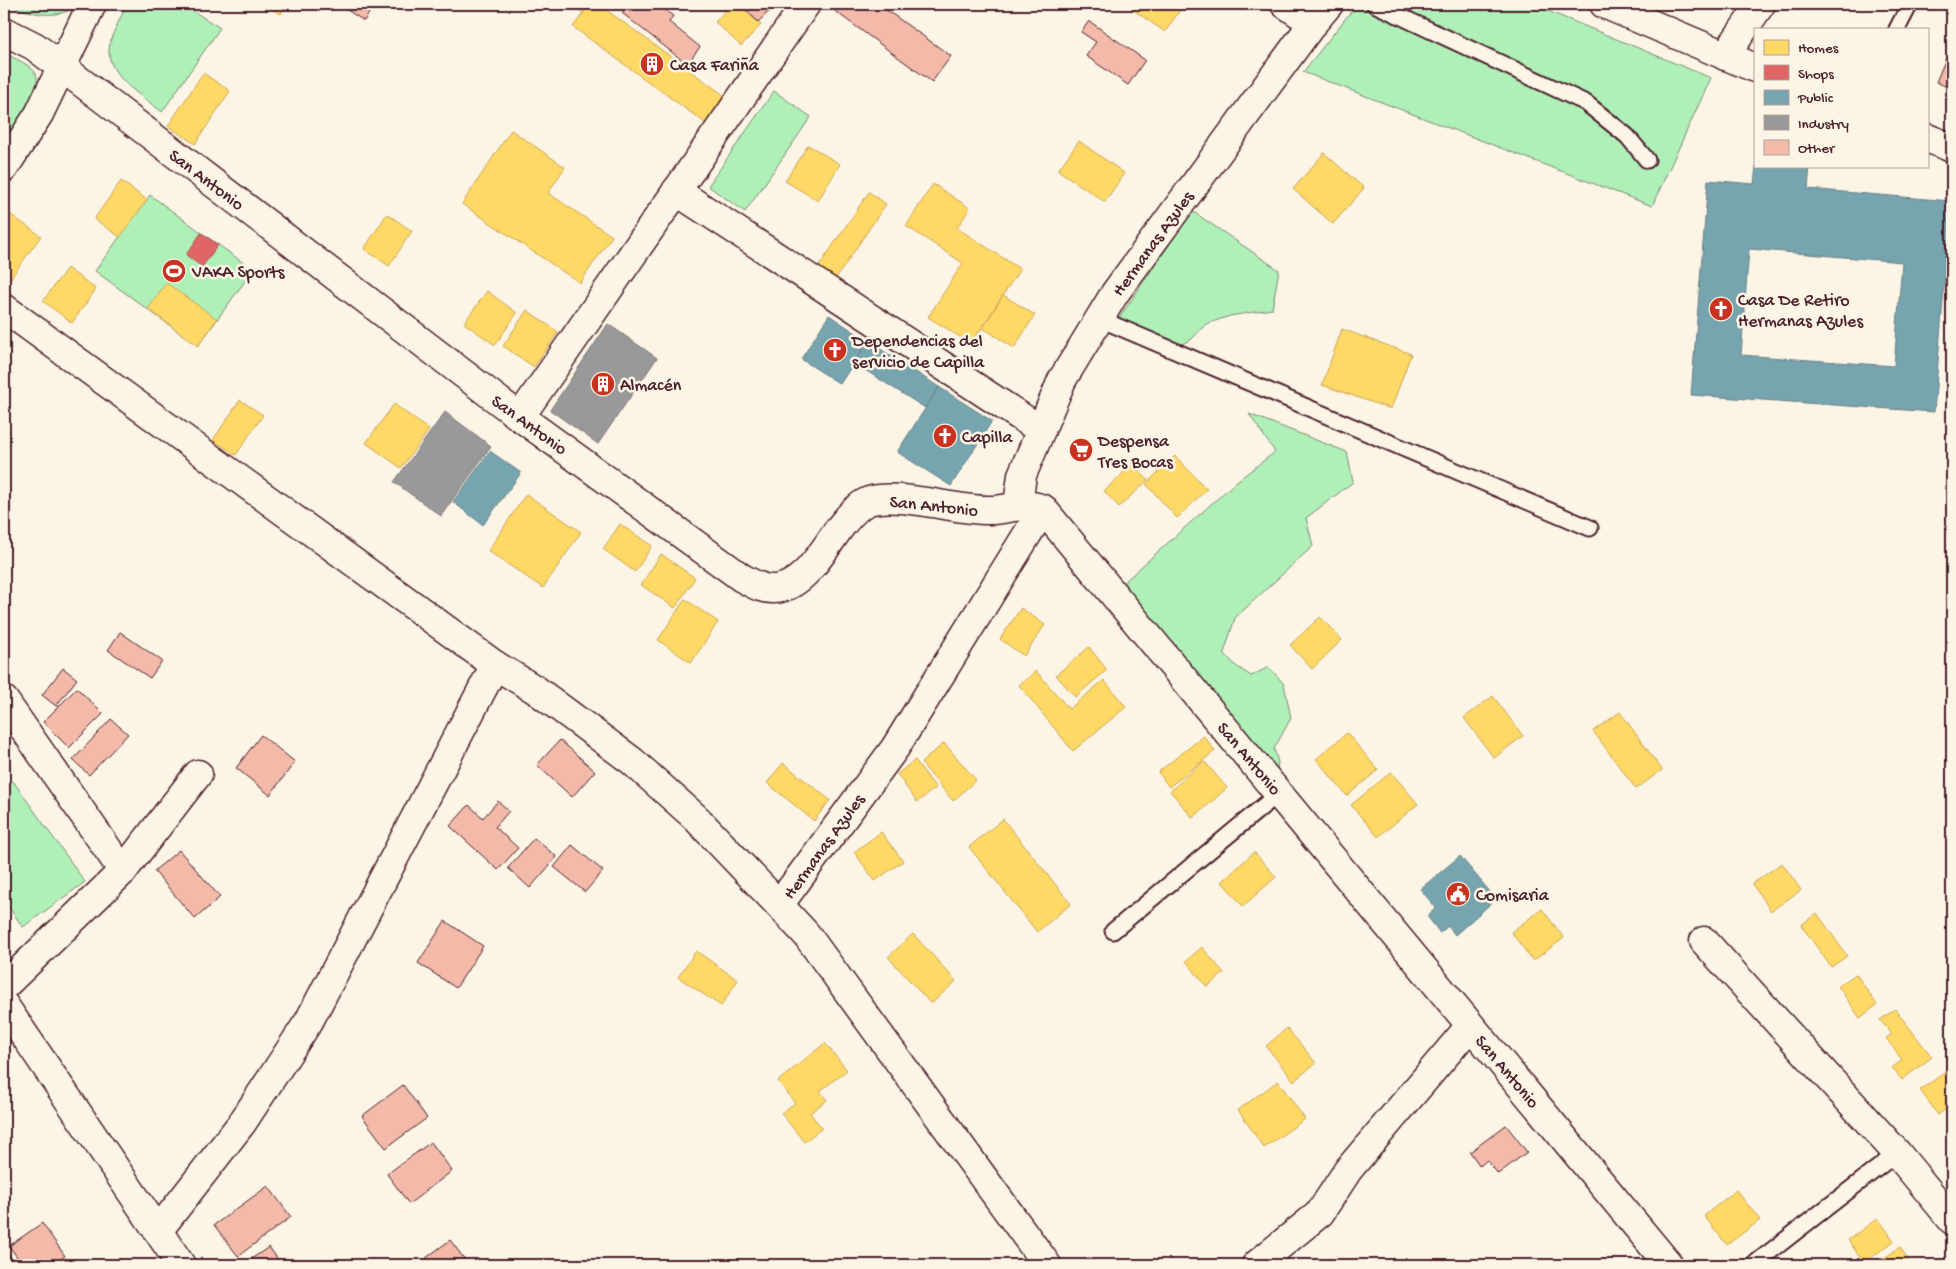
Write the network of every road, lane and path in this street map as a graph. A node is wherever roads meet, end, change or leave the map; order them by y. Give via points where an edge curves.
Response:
1 (92, 4) edge
2 (806, 4) edge
3 (1285, 4) edge
4 (1374, 4) edge
5 (1604, 4) edge
6 (1760, 4) edge
7 (1910, 4) edge
8 (1321, 13) edge
9 (1898, 28) edge
10 (4, 31) edge
11 (1726, 56) junction
12 (62, 67) junction
13 (1754, 68) edge
14 (1928, 138) edge
15 (1952, 148) edge
16 (1647, 160) dead end
17 (4, 168) edge
18 (676, 191) junction
19 (4, 308) edge
20 (1100, 319) junction
21 (520, 417) junction
22 (1042, 430) junction
23 (1030, 507) junction
24 (1590, 528) dead end
25 (495, 665) junction
26 (4, 700) edge
27 (198, 774) dead end
28 (1280, 793) junction
29 (123, 871) junction
30 (779, 905) junction
31 (1114, 931) dead end
32 (1704, 941) dead end
33 (4, 986) edge
34 (4, 1005) edge
35 (1470, 1026) junction
36 (1897, 1153) junction
37 (1952, 1220) edge
38 (158, 1231) junction
39 (181, 1265) edge
40 (1047, 1265) edge
41 (1256, 1265) edge
42 (1669, 1265) edge
43 (1754, 1265) edge

1 - 12 street
2 - 18 street
3 - 8 street
4 - 16 lane via 1586,103 1628,136
5 - 11 street
6 - 11 street
7 - 9 lane
8 - 20 street, Hermanas Azules via 1121,285
10 - 12 street, San Antonio via 34,46
11 - 13 street
12 - 17 street via 39,114
12 - 21 street, San Antonio
14 - 15 street
18 - 21 street
18 - 22 street
19 - 25 street
20 - 22 street, Hermanas Azules via 1062,380
20 - 24 lane
21 - 23 street, San Antonio via 742,578 759,587 774,589 792,584 808,569 851,514 868,501 887,499 987,510
22 - 23 street, Hermanas Azules via 1022,475
23 - 28 street, San Antonio
23 - 30 street, Hermanas Azules via 895,748
25 - 30 street via 536,690 632,761 696,818
25 - 38 street via 309,1021 242,1124
26 - 29 street
27 - 29 street
28 - 31 lane
28 - 35 street, San Antonio
29 - 33 street
30 - 40 street, Hermanas Azules via 806,934
32 - 36 street
34 - 38 street
35 - 41 street via 1348,1170 1320,1213
35 - 42 street, San Antonio
36 - 37 street
36 - 43 lane
38 - 39 street

